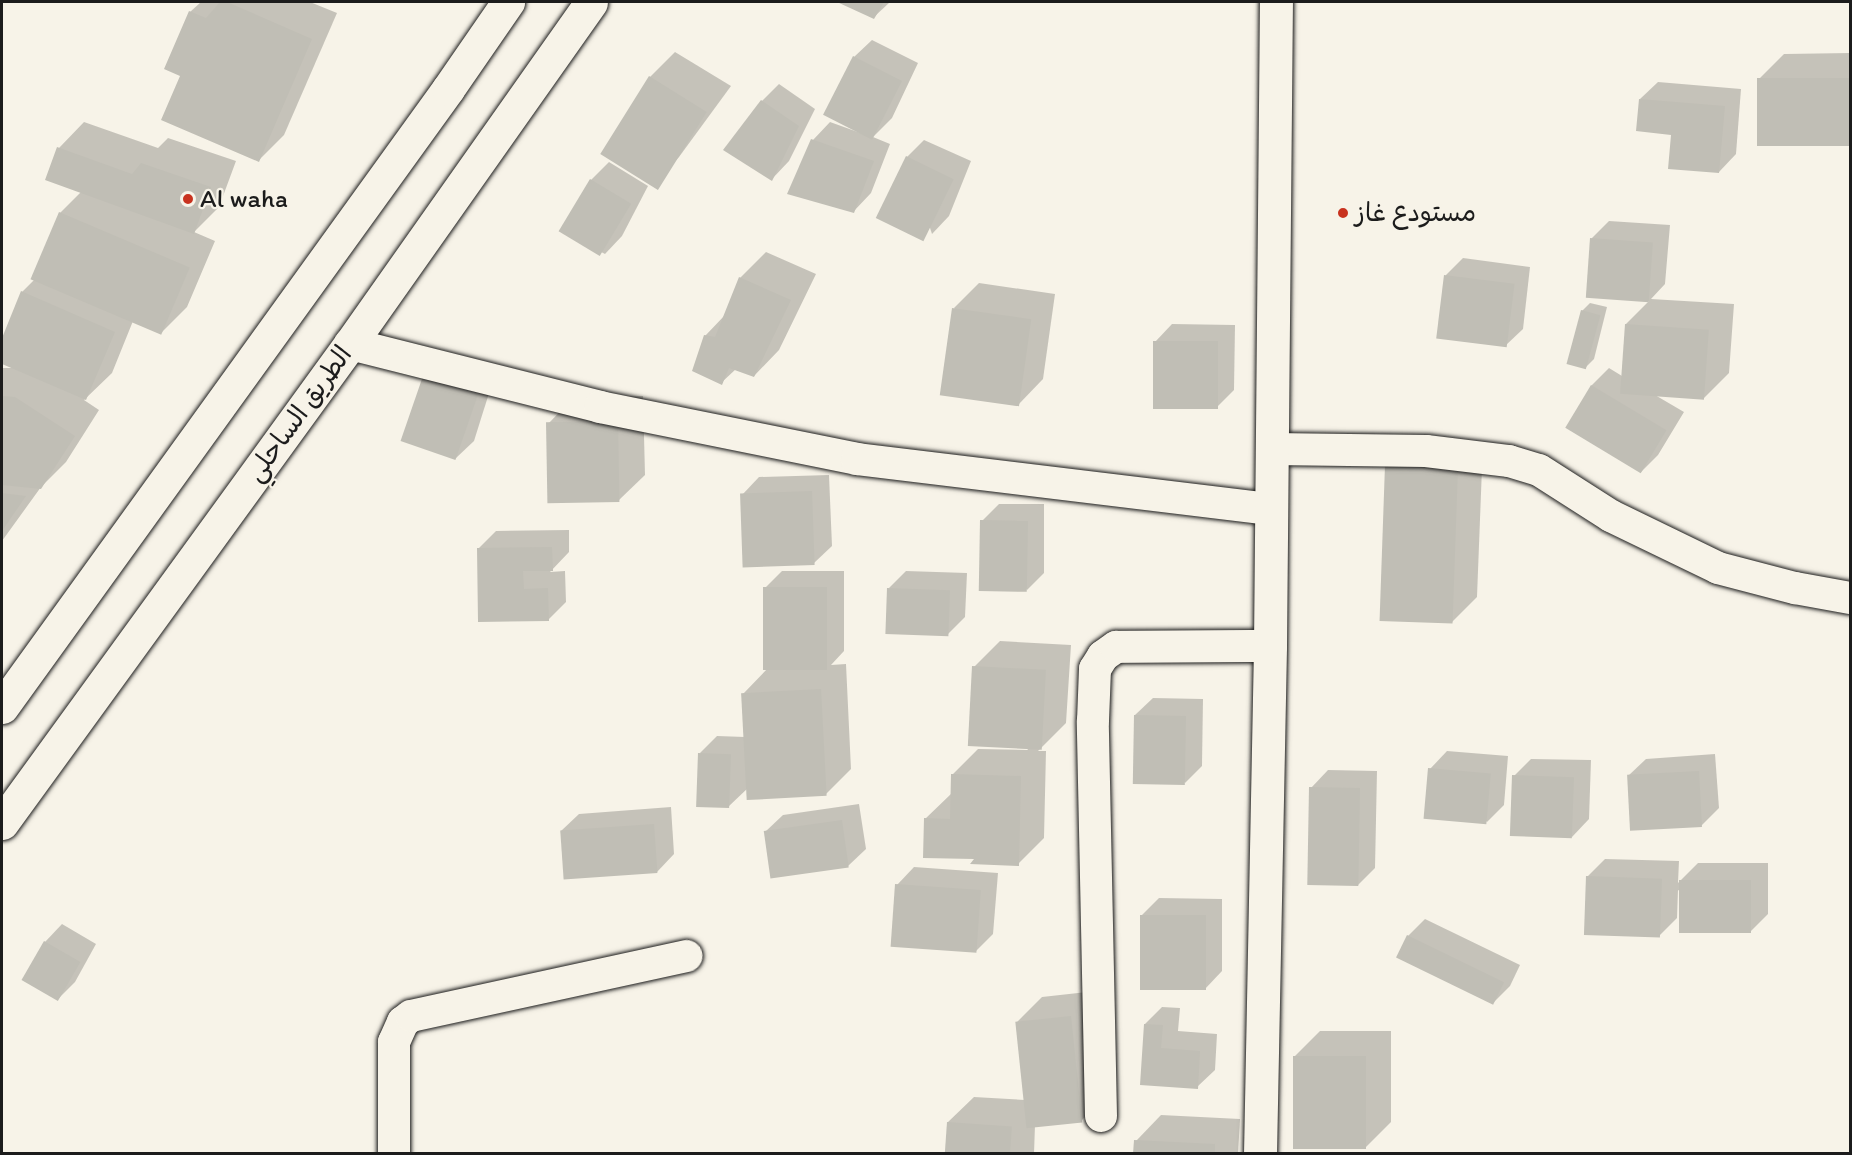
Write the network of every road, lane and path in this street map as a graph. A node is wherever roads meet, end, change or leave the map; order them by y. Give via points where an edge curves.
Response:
1 (508, 2) edge
2 (591, 2) edge
3 (1276, 2) edge
4 (350, 344) junction
5 (1272, 449) junction
6 (1269, 509) junction
7 (1851, 598) edge
8 (1270, 646) junction
9 (2, 707) edge
10 (2, 823) edge
11 (687, 956) dead end
12 (1101, 1116) dead end
13 (394, 1154) edge
14 (1260, 1154) edge

1 - 9 main road
2 - 4 main road, الطريق الساحلي
3 - 5 main road
4 - 6 street via 600,407 857,459
4 - 10 main road, الطريق الساحلي
5 - 6 main road
5 - 7 street via 1426,451 1509,461 1539,470 1611,516 1718,568
6 - 8 main road
8 - 12 street via 1116,647 1103,656 1095,669
8 - 14 main road
11 - 13 street via 411,1016 403,1022 394,1042

